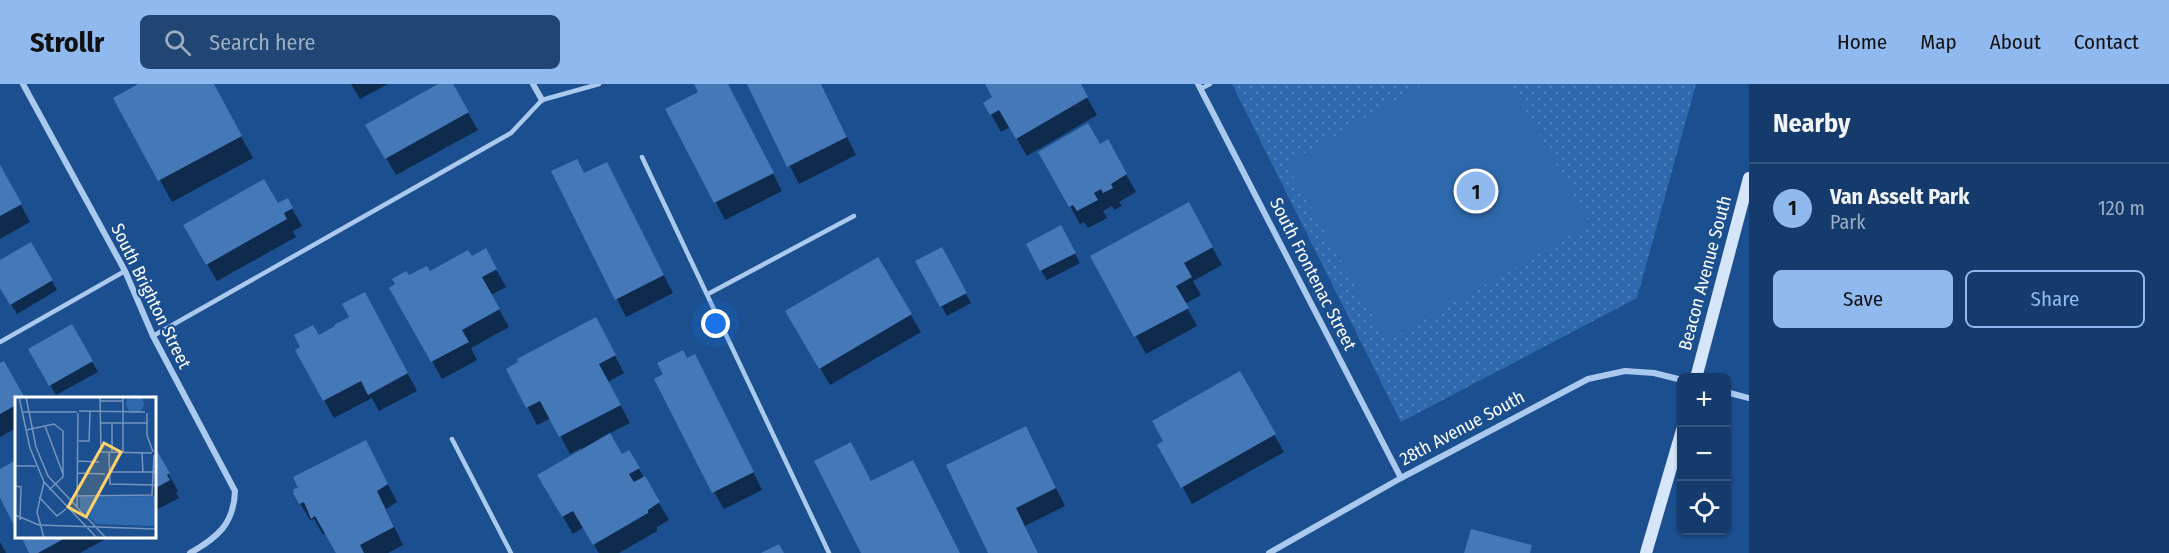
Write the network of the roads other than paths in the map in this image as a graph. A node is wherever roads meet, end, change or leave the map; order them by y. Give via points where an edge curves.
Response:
1 (23, 84) edge
2 (533, 84) edge
3 (598, 84) edge
4 (1210, 84) edge
5 (1199, 86) edge
6 (542, 100) junction
7 (642, 157) dead end
8 (1749, 178) edge
9 (854, 216) dead end
10 (125, 272) junction
11 (708, 294) junction
12 (153, 336) junction
13 (0, 342) edge
14 (1697, 373) edge
15 (1677, 379) edge
16 (1731, 393) edge
17 (1749, 398) edge
18 (452, 439) dead end
19 (1677, 447) edge
20 (1401, 478) junction
21 (1274, 552) edge
22 (190, 553) edge
23 (511, 553) edge
24 (829, 553) edge
25 (1646, 553) edge

1 - 10 street, South Brighton Street
2 - 6 street
3 - 6 lane
4 - 5 lane
5 - 20 street, South Frontenac Street
6 - 12 lane via 511,133
7 - 11 lane
8 - 14 main road, Beacon Avenue South
9 - 11 lane
10 - 12 street, South Brighton Street
10 - 13 lane
11 - 24 lane
12 - 22 street, South Brighton Street via 235,491 235,508 227,524 208,543
15 - 20 street, 28th Avenue South via 1625,372 1588,379
16 - 17 street
18 - 23 lane
19 - 25 main road
20 - 21 street, 28th Avenue South

